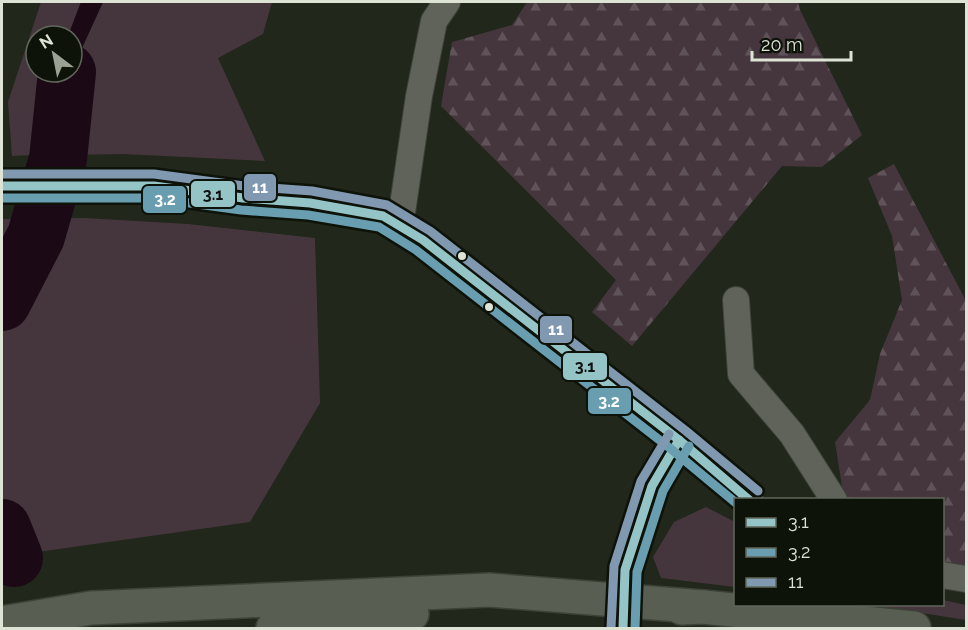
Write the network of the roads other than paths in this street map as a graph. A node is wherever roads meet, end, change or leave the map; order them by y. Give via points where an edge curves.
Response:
1 (447, 2) edge
2 (6, 185) edge
3 (400, 226) junction
4 (736, 300) dead end
5 (679, 440) junction
6 (748, 498) edge
7 (833, 498) edge
8 (625, 570) tunnel mouth
9 (944, 575) edge
10 (966, 579) edge
11 (703, 607) junction
12 (2, 623) edge
13 (273, 628) edge
14 (914, 628) edge

1 - 3 street via 434,21
2 - 3 street via 125,184 310,203 383,216
3 - 5 street
4 - 7 street via 741,374 792,434
5 - 6 street
5 - 8 street via 652,486
9 - 10 street
11 - 12 highway via 489,590 91,608
11 - 13 highway via 440,611
11 - 14 highway

